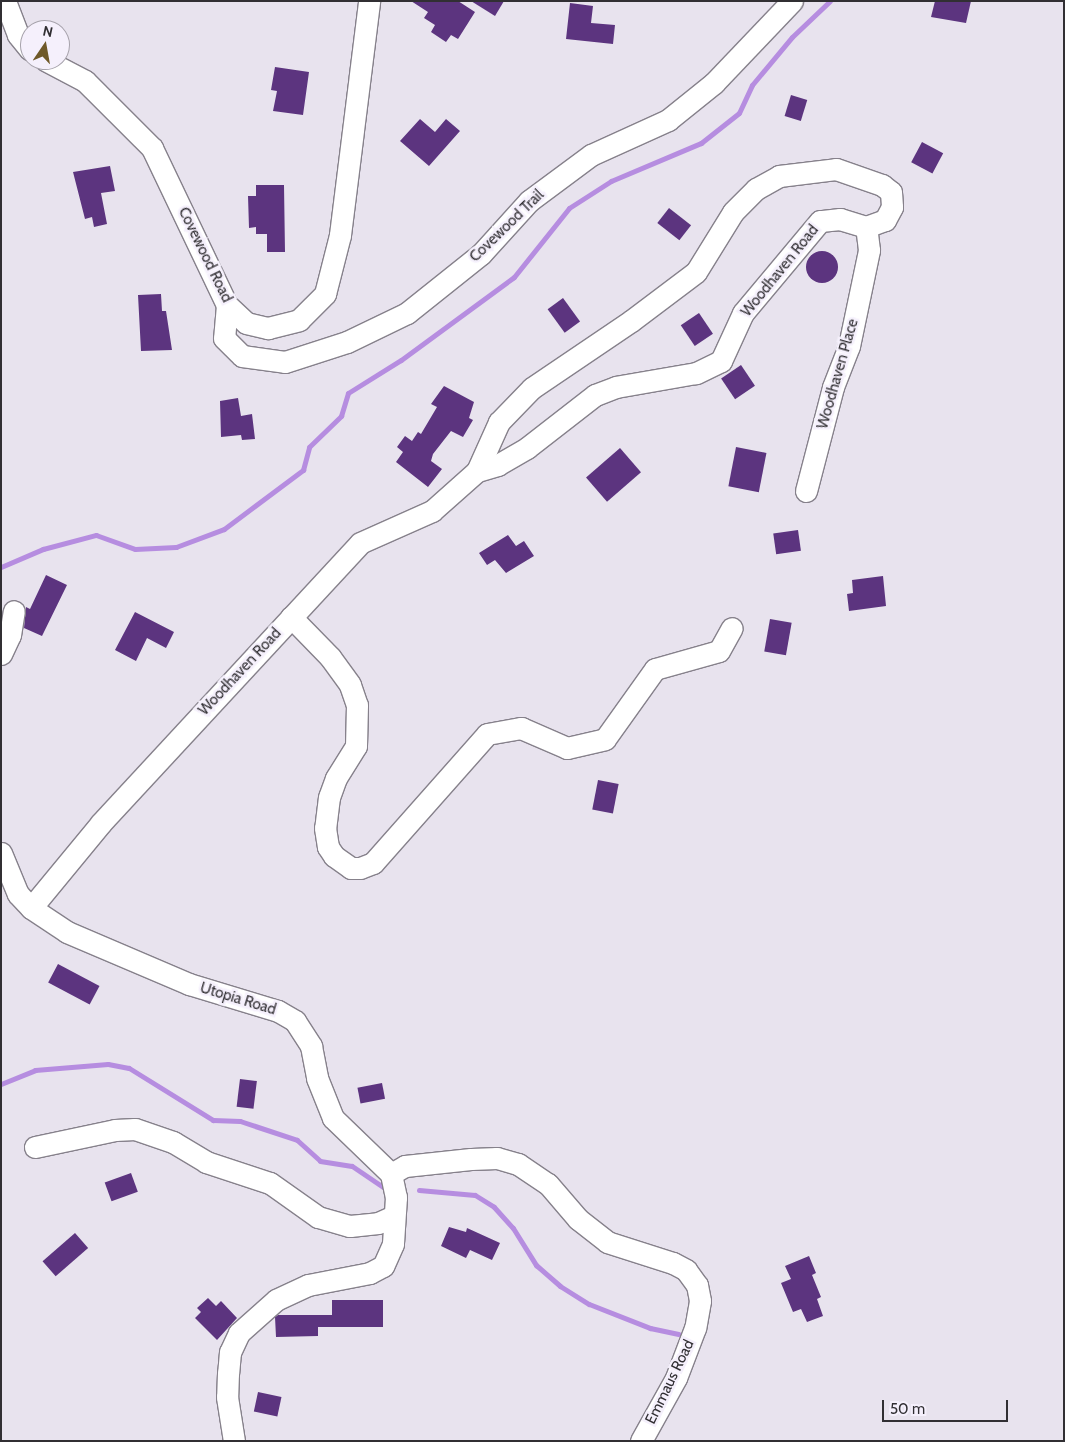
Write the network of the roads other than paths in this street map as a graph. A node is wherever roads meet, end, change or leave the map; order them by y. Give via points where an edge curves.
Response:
1 (4, 1) edge
2 (369, 1) edge
3 (792, 1) edge
4 (20, 38) edge
5 (64, 70) edge
6 (866, 227) junction
7 (227, 305) junction
8 (477, 471) junction
9 (806, 491) dead end
10 (14, 611) dead end
11 (291, 617) junction
12 (732, 628) dead end
13 (1, 654) edge
14 (1, 853) edge
15 (31, 908) junction
16 (35, 1146) dead end
17 (391, 1174) junction
18 (394, 1216) junction
19 (234, 1441) edge
20 (641, 1441) edge

1 - 4 street
2 - 7 street, Covewood Road via 340,235 325,294 299,320 268,328 246,323
3 - 7 street, Covewood Trail via 714,83 668,120 591,155 529,201 481,254 407,313 347,342 285,362 242,356 224,338
5 - 7 street, Covewood Road via 85,81 152,148
6 - 8 street, Woodhaven Road via 840,219 820,221 743,312 721,361 696,373 616,387 595,395 528,448 498,465
6 - 8 street, Woodhaven Road via 884,220 892,207 891,192 882,185 845,172 812,169 779,176 756,189 733,212 696,272 632,321 532,388 499,422
6 - 9 street, Woodhaven Place via 870,250 849,346 832,387
8 - 11 street, Woodhaven Road via 432,510 360,543
10 - 13 street via 10,635
11 - 12 street via 330,657 350,685 357,705 356,746 336,778 329,797 325,828 328,848 351,868 373,863 487,734 521,728 567,748 605,739 655,669 719,651
11 - 15 street, Woodhaven Road via 101,823
14 - 15 street, Utopia Road via 18,894
15 - 17 street, Utopia Road via 67,932 189,984 272,1008 295,1021 311,1046 319,1085 333,1118
16 - 18 street via 135,1129 173,1142 206,1162 270,1183 318,1217 350,1226 378,1223
17 - 18 street via 396,1198
17 - 20 street, Emmaus Road via 405,1166 471,1159 497,1158 518,1164 548,1184 578,1220 607,1242 686,1270 697,1285 700,1301 695,1328 676,1378
18 - 19 street via 393,1244 383,1266 370,1273 308,1286 276,1300 240,1333 230,1352 228,1373

